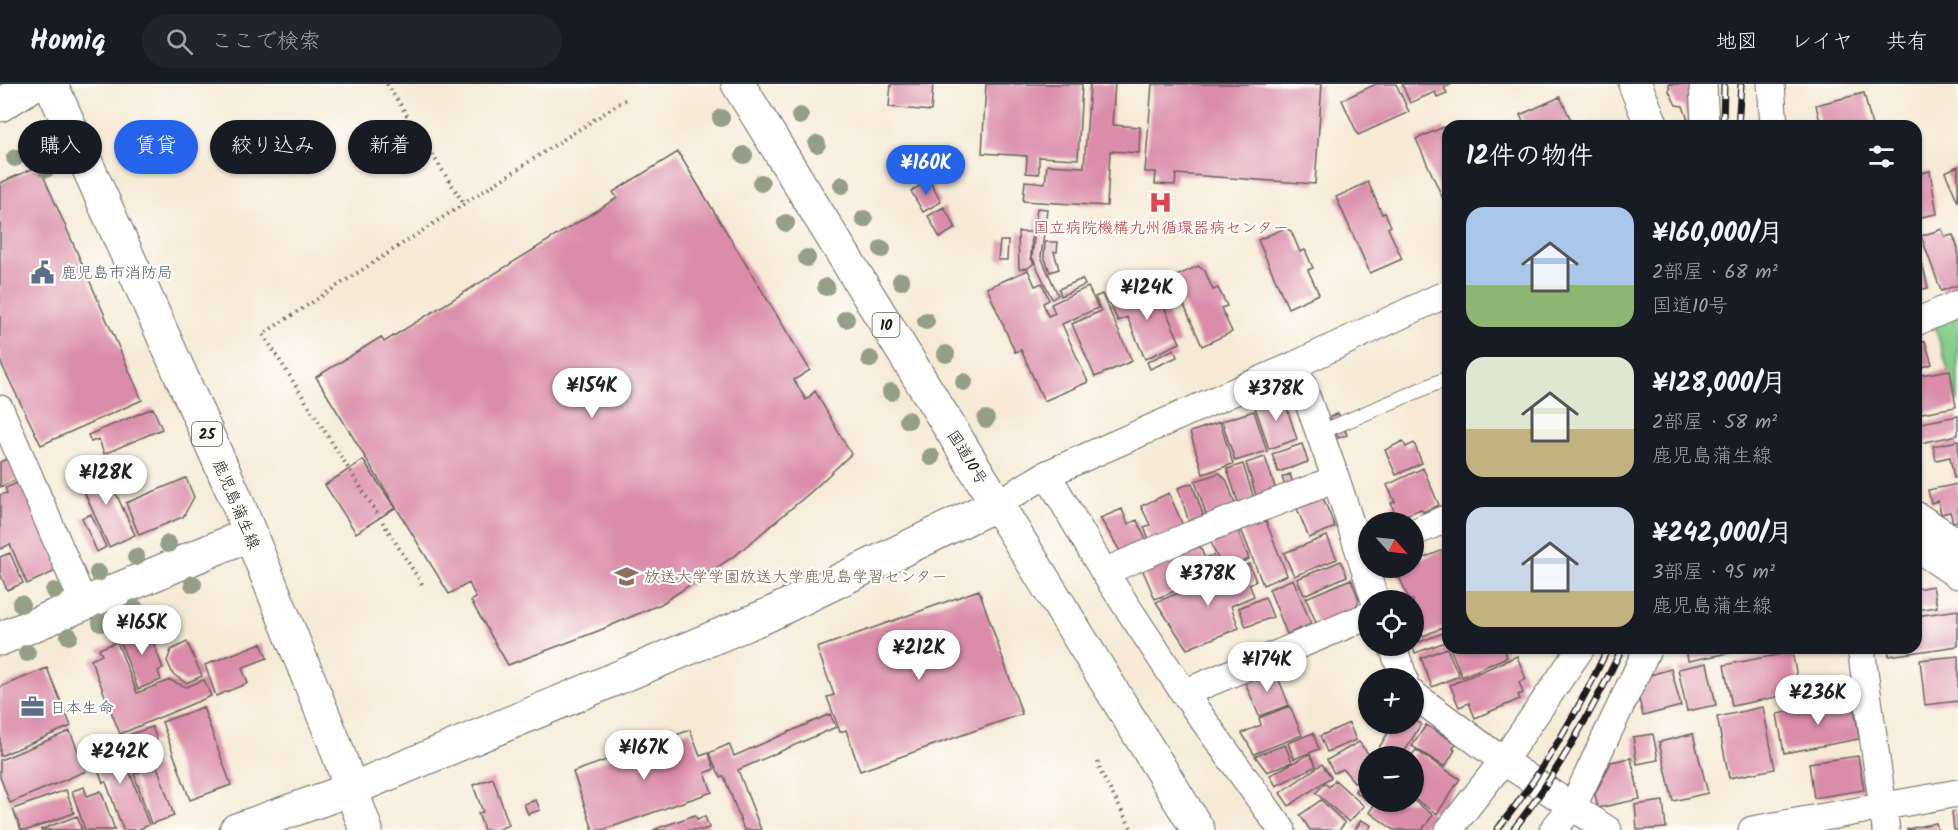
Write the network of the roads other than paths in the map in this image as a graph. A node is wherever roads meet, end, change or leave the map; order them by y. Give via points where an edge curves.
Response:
1 (34, 84) edge
2 (51, 84) edge
3 (738, 84) edge
4 (1635, 84) edge
5 (1703, 84) edge
6 (1771, 84) edge
7 (0, 105) edge
8 (1650, 120) edge
9 (1705, 120) edge
10 (1774, 120) edge
11 (1442, 296) edge
12 (1958, 304) edge
13 (1922, 319) edge
14 (1295, 365) junction
15 (1442, 381) edge
16 (0, 409) edge
17 (1319, 433) junction
18 (1047, 474) junction
19 (1336, 479) junction
20 (997, 504) junction
21 (1922, 519) edge
22 (1442, 521) edge
23 (1424, 528) edge
24 (250, 534) junction
25 (1358, 538) edge
26 (1958, 542) edge
27 (1922, 548) edge
28 (1958, 572) edge
29 (1104, 573) junction
30 (83, 602) junction
31 (1358, 620) edge
32 (0, 639) edge
33 (1577, 654) edge
34 (1645, 654) edge
35 (1862, 654) edge
36 (1184, 693) junction
37 (1424, 702) edge
38 (1503, 761) junction
39 (352, 789) junction
40 (1958, 793) edge
41 (1573, 806) junction
42 (1885, 818) edge
43 (236, 830) edge
44 (366, 830) edge
45 (1198, 830) edge
46 (1282, 830) edge
47 (1449, 830) edge
48 (1553, 830) edge
49 (1608, 830) edge
50 (1752, 830) edge

1 - 7 main road
2 - 24 main road, 鹿児島蒲生線 / 25
3 - 20 main road, 国道10号 / 10
4 - 8 main road
5 - 9 street
6 - 10 street
11 - 14 street
12 - 13 street
14 - 17 street
14 - 18 street
15 - 17 lane
16 - 30 street
17 - 19 street
18 - 20 street
18 - 29 street
19 - 25 street
19 - 29 street
20 - 39 main road via 768,615
20 - 45 main road, 国道10号 / 10
21 - 26 street
22 - 23 street
24 - 30 main road
24 - 39 main road, 鹿児島蒲生線 / 25
27 - 28 main road
29 - 36 street
30 - 32 main road
31 - 36 street
33 - 38 street
34 - 41 street
35 - 42 street
36 - 46 street
37 - 38 street
38 - 41 street
38 - 47 street
39 - 43 main road
39 - 44 main road, 鹿児島蒲生線 / 25
40 - 42 street
41 - 48 street
41 - 49 street
42 - 50 street

